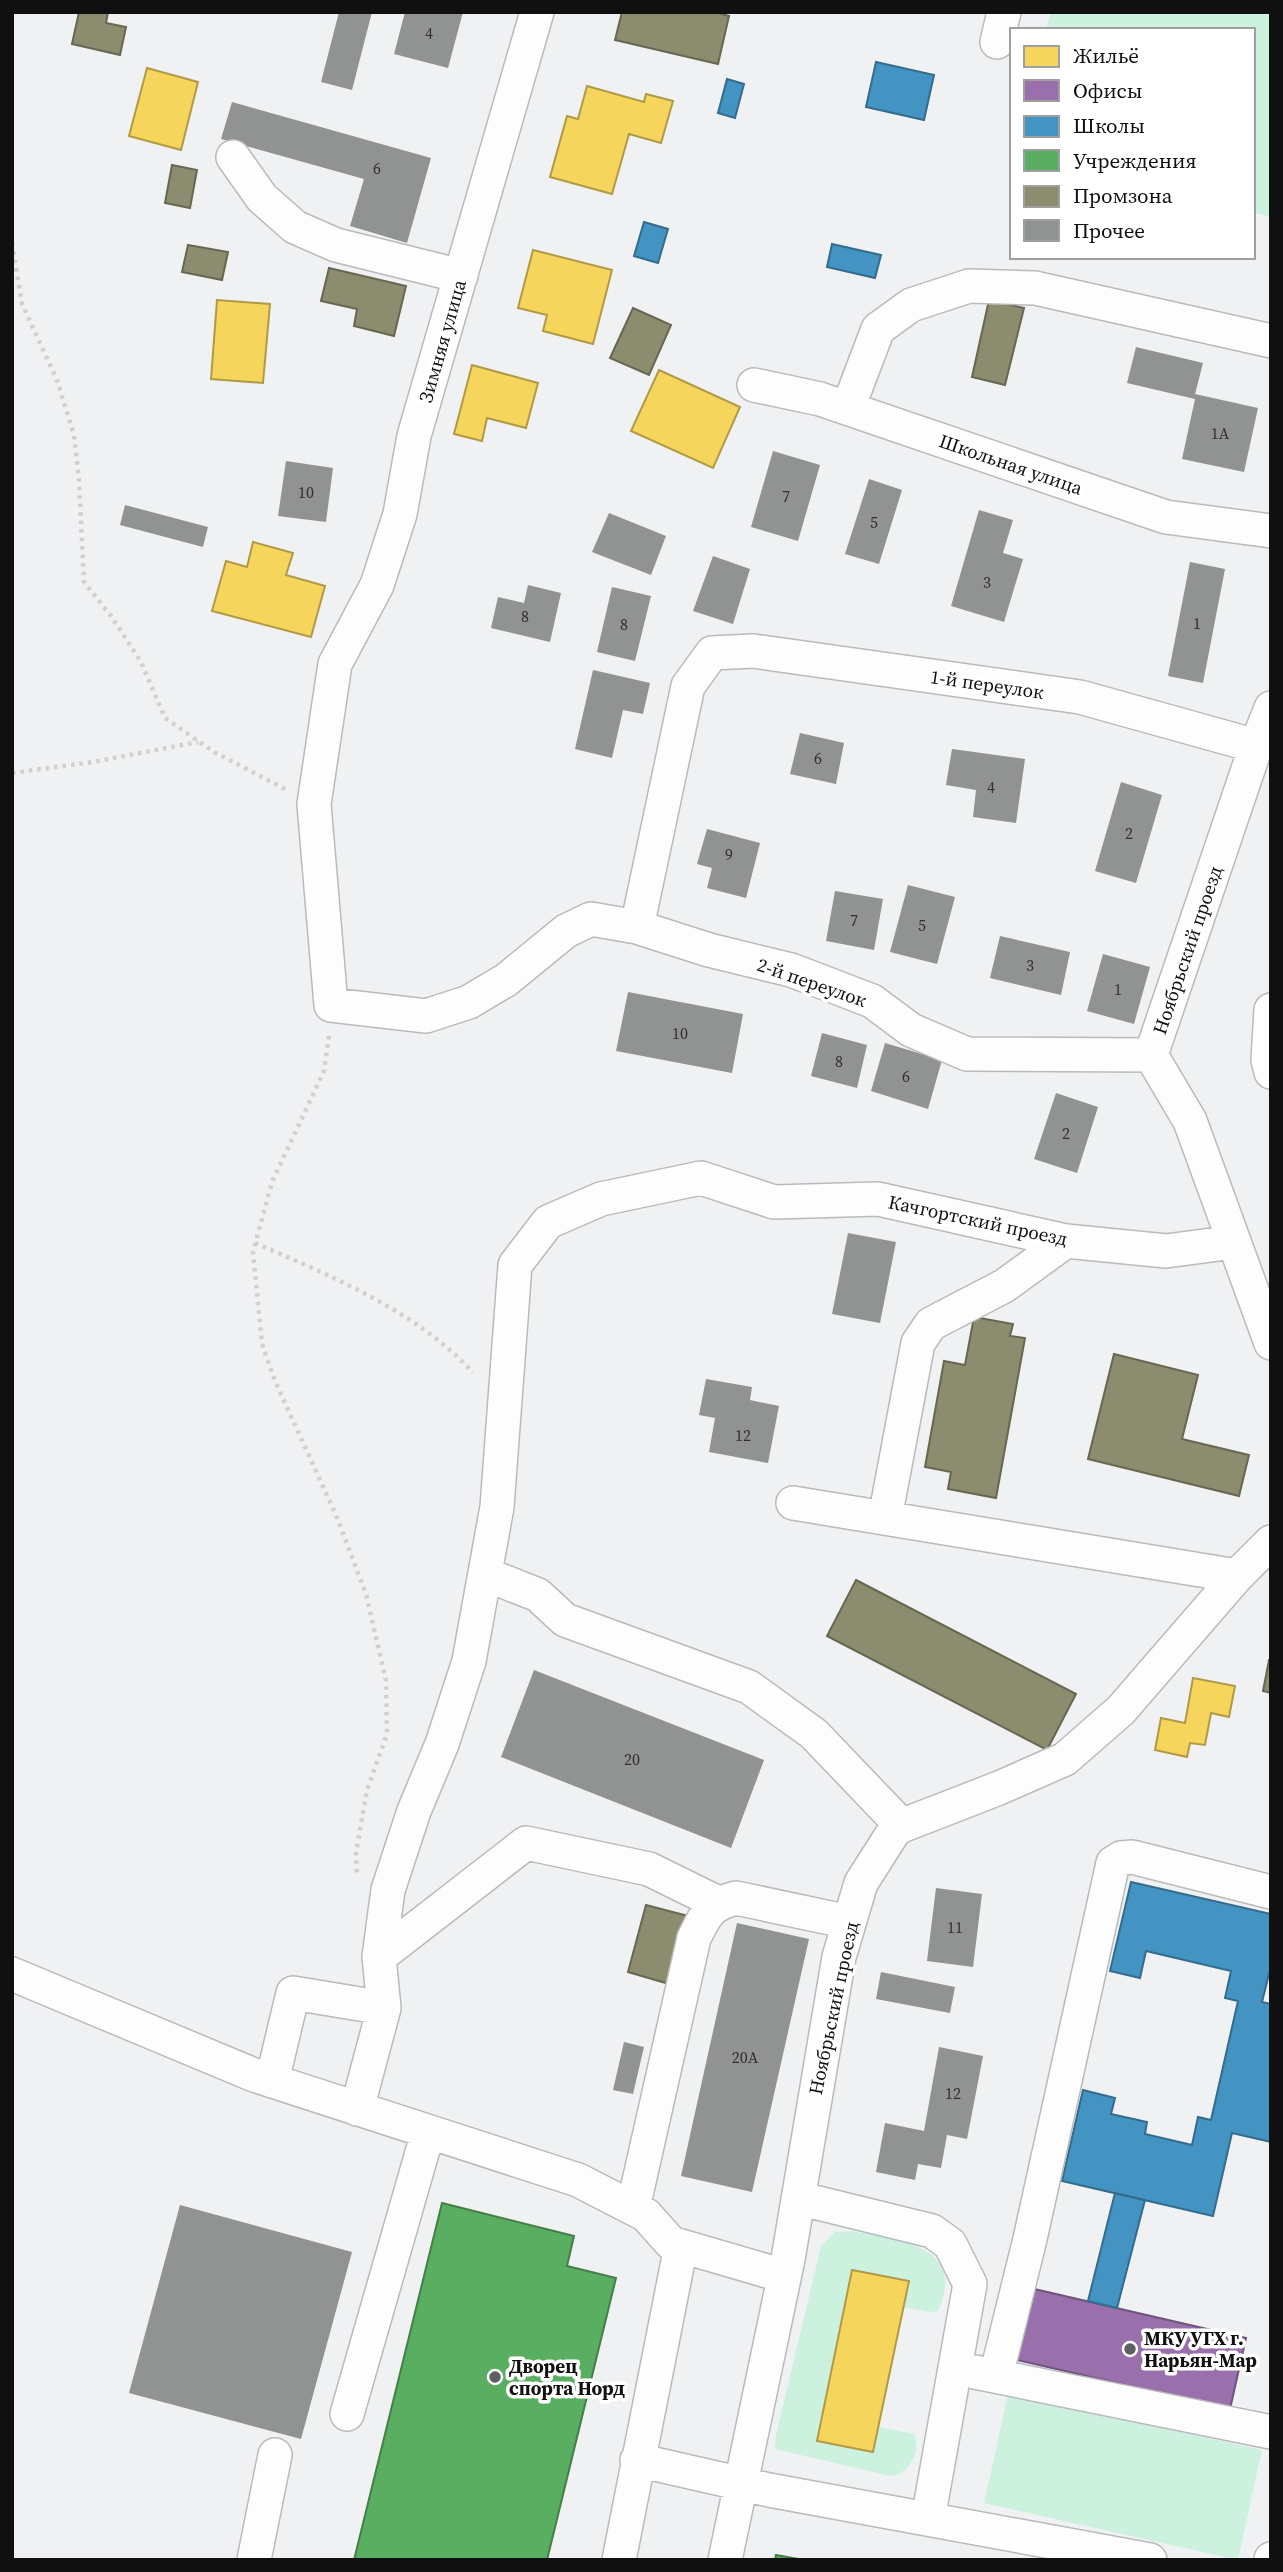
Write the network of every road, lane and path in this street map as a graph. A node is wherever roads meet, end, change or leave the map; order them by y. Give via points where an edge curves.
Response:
1 (537, 12) edge
2 (233, 157) dead end
3 (12, 243) edge
4 (461, 276) junction
5 (1271, 341) edge
6 (754, 386) dead end
7 (848, 408) junction
8 (1271, 531) edge
9 (1271, 708) edge
10 (199, 742) junction
11 (1256, 746) junction
12 (12, 773) edge
13 (314, 804) junction
14 (637, 927) junction
15 (331, 1005) junction
16 (1271, 1010) edge
17 (1151, 1055) junction
18 (1271, 1072) edge
19 (1066, 1241) junction
20 (1234, 1242) junction
21 (255, 1243) junction
22 (1269, 1328) edge
23 (504, 1408) junction
24 (793, 1503) dead end
25 (885, 1518) junction
26 (1271, 1542) edge
27 (485, 1574) junction
28 (1237, 1576) junction
29 (902, 1826) junction
30 (357, 1880) dead end
31 (1271, 1892) edge
32 (718, 1903) junction
33 (849, 1923) junction
34 (379, 1957) junction
35 (12, 1974) edge
36 (384, 2008) junction
37 (272, 2081) junction
38 (357, 2109) junction
39 (428, 2132) junction
40 (798, 2198) junction
41 (633, 2208) junction
42 (681, 2246) junction
43 (786, 2268) junction
44 (955, 2368) junction
45 (996, 2376) junction
46 (346, 2414) dead end
47 (1271, 2432) edge
48 (275, 2455) dead end
49 (637, 2460) junction
50 (741, 2484) junction
51 (928, 2519) junction
52 (254, 2560) edge
53 (619, 2560) edge
54 (725, 2560) edge
55 (1150, 2560) edge

1 - 4 street, Зимняя улица
2 - 4 street via 262,198 295,227 335,245
3 - 10 path via 22,304 57,380 74,435 84,582 141,662 165,718
4 - 13 street, Зимняя улица via 414,436 400,514 377,585 335,664
5 - 7 street via 1035,288 969,286 911,305 878,329
6 - 7 street, Школьная улица
7 - 8 street, Школьная улица via 1166,517
9 - 11 street, Ноябрьский проезд
10 - 12 path
10 - 13 path
11 - 14 street, 1-й переулок via 1080,697 753,651 712,653 688,686
11 - 17 street, Ноябрьский проезд
13 - 15 street, Зимняя улица
14 - 15 street, 2-й переулок via 591,919 566,931 506,980 469,1002 426,1016
14 - 17 street, 2-й переулок via 792,970 872,1001 911,1030 967,1054
15 - 21 path via 324,1071 272,1182
16 - 18 street
17 - 20 street, Ноябрьский проезд via 1189,1121
19 - 20 street, Качгортский проезд via 1167,1251
19 - 23 street, Качгортский проезд via 878,1199 774,1202 701,1178 601,1199 548,1222 515,1265
19 - 25 street via 1004,1286 931,1325 918,1343
20 - 22 street, Ноябрьский проезд
21 - 23 path via 326,1274 454,1350
21 - 30 path via 262,1344 366,1594 386,1681 387,1734 367,1790 356,1853
23 - 27 street, Качгортский проезд via 497,1507
24 - 25 street
25 - 28 street
26 - 28 street, Ноябрьский проезд
27 - 29 street via 538,1595 565,1620 750,1687 814,1734
27 - 34 street, Качгортский проезд via 468,1661 387,1890
28 - 29 street, Ноябрьский проезд via 1121,1710 1065,1759
29 - 33 street, Ноябрьский проезд via 896,1828 861,1883
31 - 45 street via 1132,1857 1113,1863
32 - 33 street via 736,1898
32 - 34 street via 649,1869 526,1843
32 - 41 street via 694,1938
33 - 40 street, Ноябрьский проезд via 839,1957
34 - 36 street, Качгортский проезд
35 - 37 street
36 - 37 street via 293,1993
36 - 38 street
37 - 38 street
38 - 39 street
39 - 41 street via 578,2180
39 - 46 street
40 - 43 street, Ноябрьский проезд
40 - 44 street via 932,2231 950,2244 970,2284
41 - 42 street via 646,2215 671,2243
42 - 43 street
42 - 49 street
43 - 50 street, Ноябрьский проезд
44 - 45 street
44 - 51 street
45 - 47 street
48 - 52 street
49 - 50 street
49 - 53 street
50 - 51 street
50 - 54 street, Ноябрьский проезд
51 - 55 street

